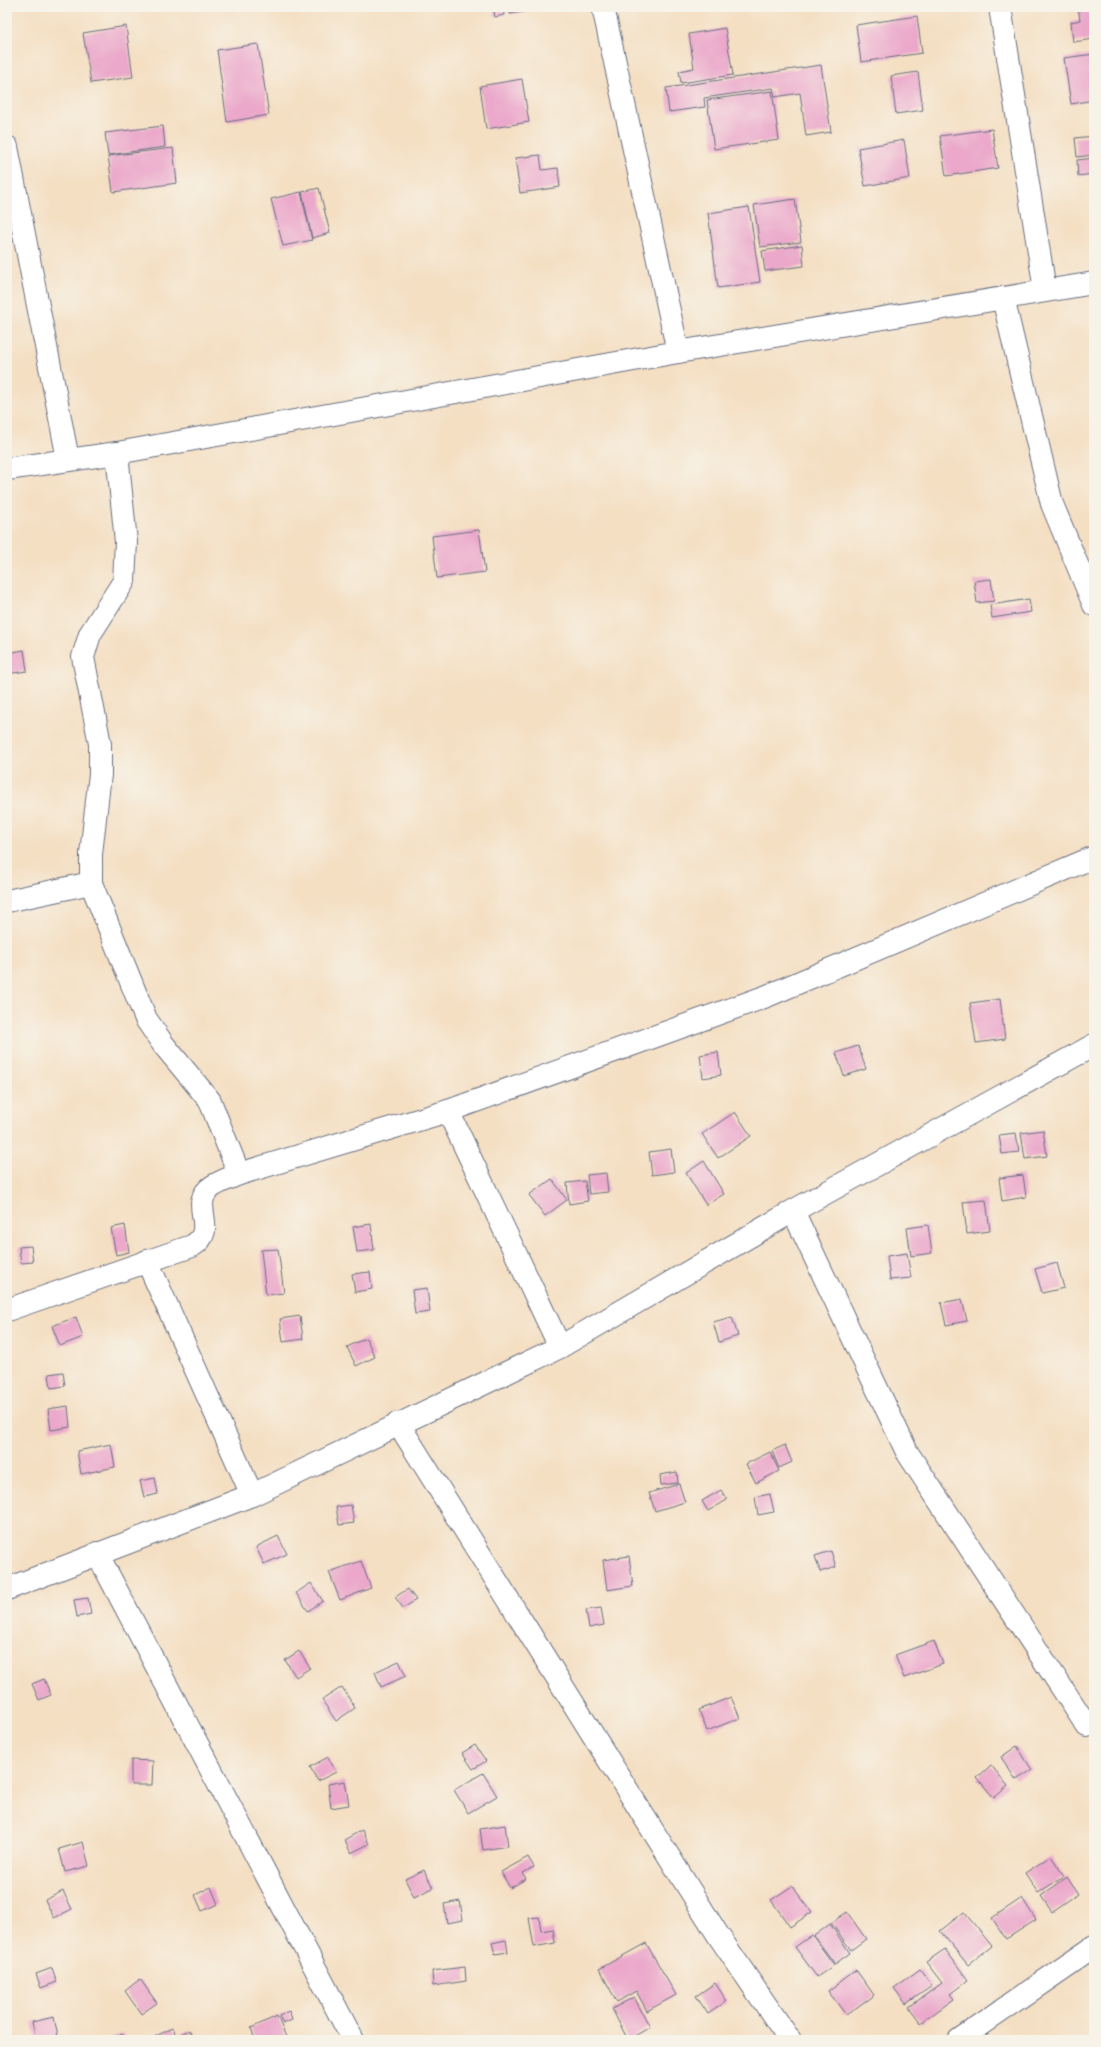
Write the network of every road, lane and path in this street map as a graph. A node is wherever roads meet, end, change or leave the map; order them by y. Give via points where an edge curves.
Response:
1 (603, 7) edge
2 (1000, 7) edge
3 (7, 147) edge
4 (1094, 283) edge
5 (1045, 290) junction
6 (1003, 298) junction
7 (678, 352) junction
8 (117, 453) junction
9 (68, 459) junction
10 (7, 469) edge
11 (1094, 605) edge
12 (1094, 857) edge
13 (91, 883) junction
14 (7, 901) edge
15 (1094, 1045) edge
16 (448, 1111) junction
17 (239, 1174) junction
18 (793, 1211) junction
19 (147, 1261) junction
20 (7, 1310) edge
21 (560, 1347) junction
22 (398, 1423) junction
23 (252, 1494) junction
24 (97, 1553) junction
25 (7, 1589) edge
26 (1092, 1728) edge
27 (1094, 1947) edge
28 (349, 2039) edge
29 (790, 2040) edge
30 (959, 2040) edge

1 - 7 street
2 - 5 street
3 - 9 street
4 - 5 street
5 - 6 street
6 - 7 street
6 - 11 street via 1052,504
7 - 8 street
8 - 9 street
8 - 13 street via 126,542 124,581 90,634 83,657 100,744
9 - 10 street
12 - 16 street via 767,996
13 - 14 street
13 - 17 street via 146,1019 210,1101
15 - 18 street
16 - 17 street
16 - 21 street
17 - 19 street via 212,1186 203,1197 201,1210 205,1229 201,1241
18 - 21 street
18 - 26 street via 907,1452
19 - 20 street
19 - 23 street
21 - 22 street
22 - 23 street
22 - 29 street via 718,1935
23 - 24 street
24 - 25 street
24 - 28 street
27 - 30 street

